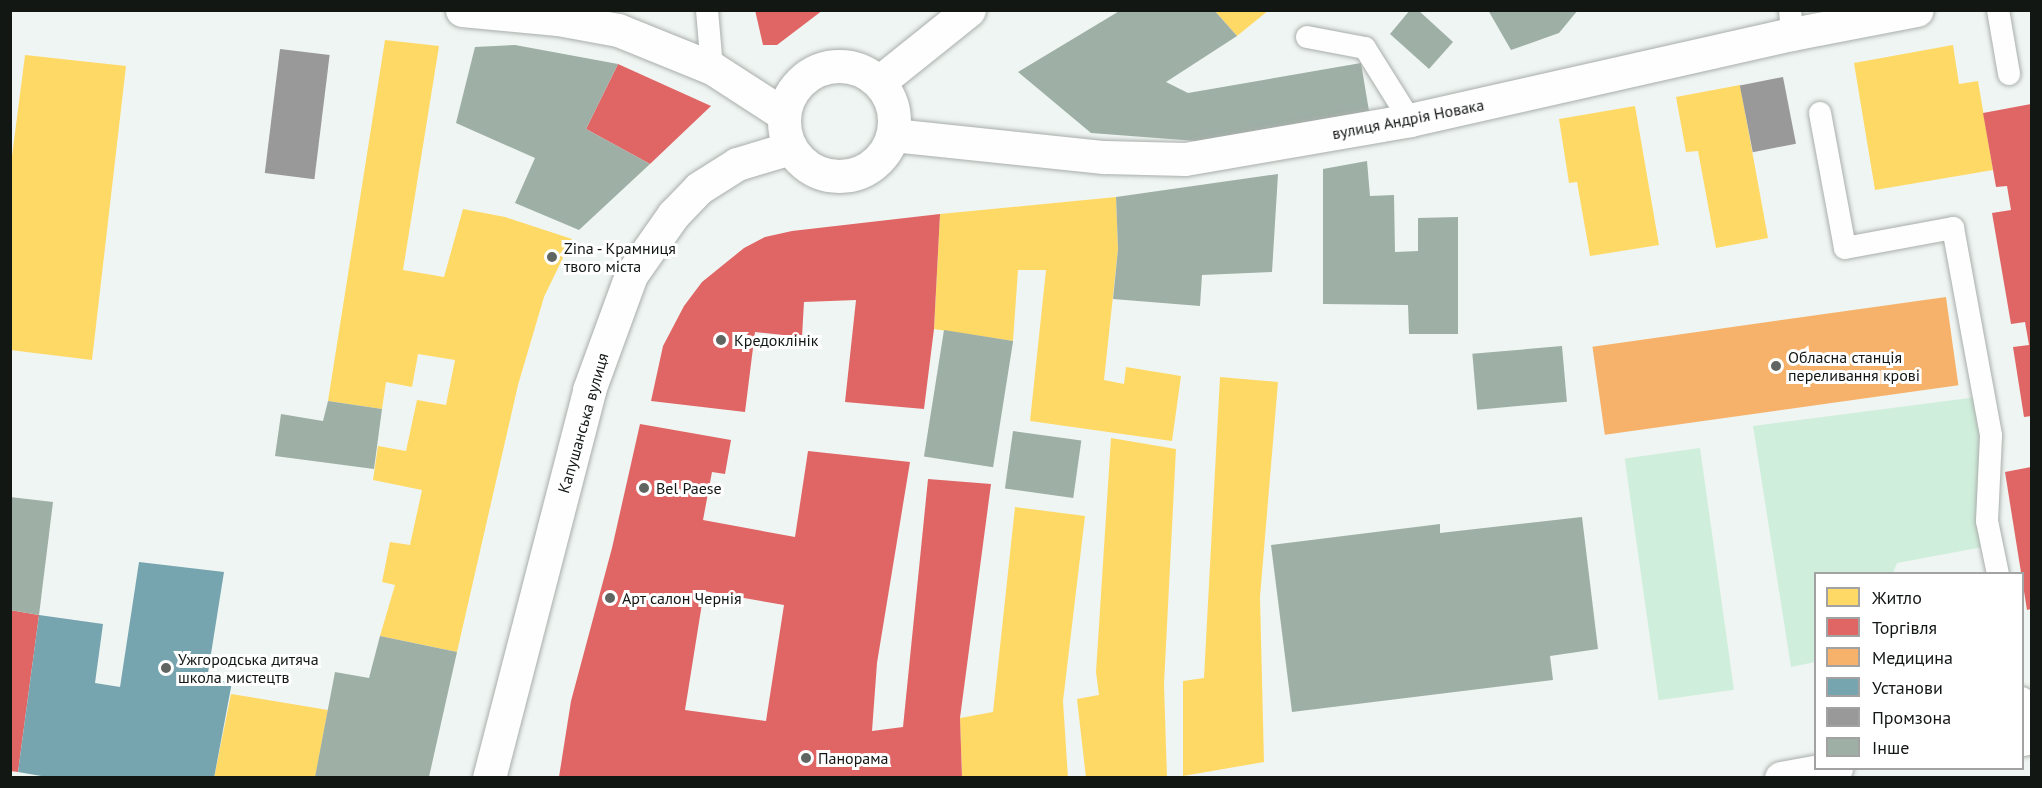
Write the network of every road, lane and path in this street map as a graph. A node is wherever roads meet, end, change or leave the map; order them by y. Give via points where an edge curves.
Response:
1 (462, 10) edge
2 (707, 10) edge
3 (969, 10) edge
4 (1917, 10) edge
5 (1998, 10) edge
6 (1791, 22) edge
7 (1307, 37) dead end
8 (712, 68) junction
9 (2009, 74) dead end
10 (879, 82) junction
11 (1820, 113) dead end
12 (783, 114) junction
13 (1410, 120) junction
14 (893, 135) junction
15 (790, 148) junction
16 (1998, 572) edge
17 (2024, 711) edge
18 (2028, 738) edge
19 (1824, 770) edge
20 (489, 777) edge
21 (1781, 777) edge

1 - 8 street via 558,19 618,30
2 - 8 lane
3 - 10 street
4 - 6 street, вулиця Андрія Новака
5 - 9 lane
6 - 13 street, вулиця Андрія Новака
7 - 13 lane via 1365,48
8 - 12 street
10 - 12 street via 864,71 830,66 799,83
10 - 14 street via 890,97 895,116
11 - 16 lane via 1845,248 1953,228 1991,436 1987,521
12 - 15 street
13 - 14 street, вулиця Андрія Новака via 1185,159 1104,157
14 - 15 street via 872,167 855,175 817,173
15 - 20 street, Капушанська вулиця via 736,164 699,188 673,215 631,275 589,390
17 - 18 lane
19 - 21 street

